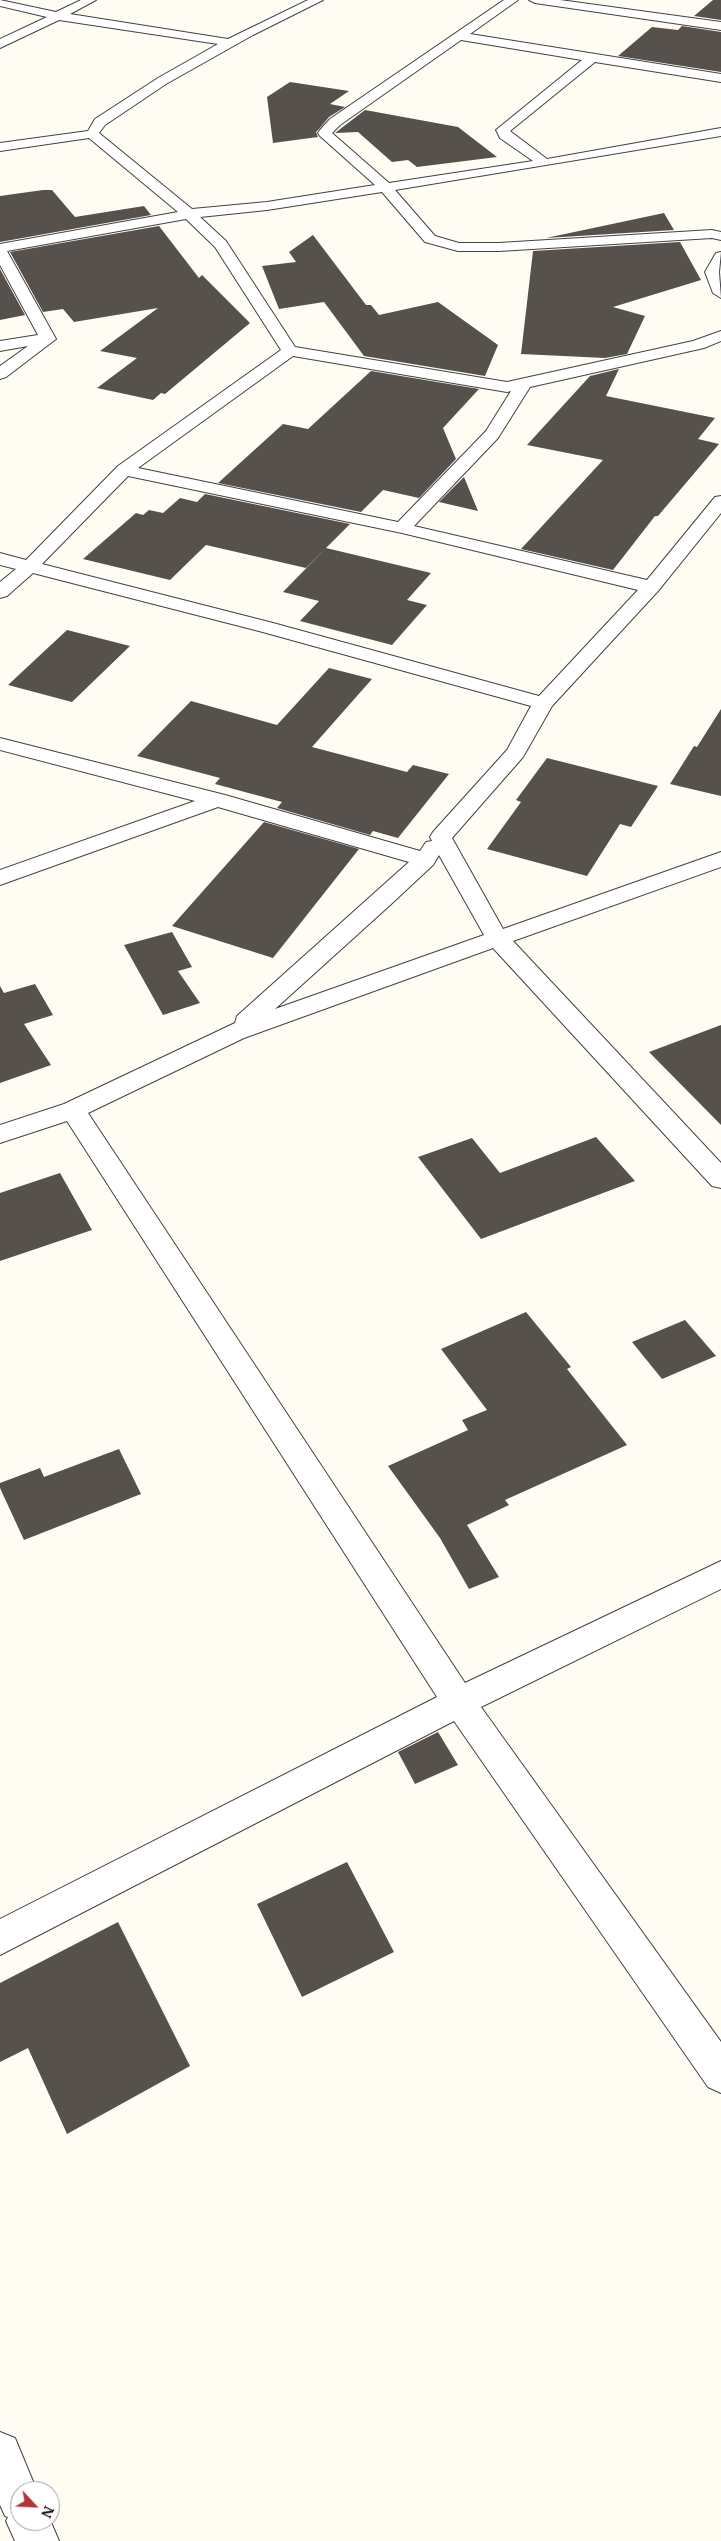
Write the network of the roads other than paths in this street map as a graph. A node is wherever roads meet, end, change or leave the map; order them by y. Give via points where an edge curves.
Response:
1 (90, 0) edge
2 (317, 0) edge
3 (512, 0) edge
4 (535, 0) edge
5 (0, 3) edge
6 (59, 16) junction
7 (721, 26) edge
8 (457, 36) junction
9 (232, 43) junction
10 (0, 44) edge
11 (593, 56) junction
12 (721, 78) edge
13 (721, 132) edge
14 (92, 134) junction
15 (0, 146) edge
16 (546, 163) junction
17 (386, 188) junction
18 (189, 214) junction
19 (721, 236) edge
20 (0, 248) edge
21 (0, 252) edge
22 (721, 256) edge
23 (721, 293) edge
24 (721, 336) edge
25 (48, 339) junction
26 (0, 346) edge
27 (290, 351) junction
28 (0, 374) edge
29 (524, 384) junction
30 (124, 470) junction
31 (721, 501) edge
32 (402, 528) junction
33 (0, 558) edge
34 (28, 568) junction
35 (651, 587) junction
36 (0, 592) edge
37 (543, 704) junction
38 (0, 744) edge
39 (217, 800) junction
40 (441, 837) junction
41 (721, 859) edge
42 (424, 860) junction
43 (0, 878) edge
44 (497, 938) junction
45 (235, 1032) junction
46 (73, 1110) junction
47 (0, 1134) edge
48 (721, 1179) edge
49 (721, 1574) edge
50 (459, 1702) junction
51 (0, 1938) edge
52 (721, 2074) edge
53 (0, 2453) edge
54 (12, 2481) edge

1 - 6 street
2 - 9 street
3 - 8 street
4 - 7 street
5 - 6 street
6 - 9 street
6 - 10 street
8 - 11 street
8 - 17 street via 335,122 325,133
9 - 14 street via 148,90 100,122
11 - 12 street
11 - 16 street via 503,130 505,135
13 - 16 street
14 - 15 street
14 - 18 street
16 - 17 street
17 - 18 street
17 - 19 street via 430,239 458,247 702,234
18 - 20 street
18 - 27 street via 220,244
21 - 25 street
22 - 23 street via 712,272
24 - 29 street via 698,345
25 - 26 street
25 - 28 street
27 - 29 street via 507,387
27 - 30 street
29 - 32 street via 492,434
30 - 32 street
30 - 34 street
31 - 35 street
32 - 35 street
33 - 34 street
34 - 36 street
34 - 37 street via 266,627
35 - 37 street
37 - 40 street via 516,752
38 - 39 street
39 - 42 street
39 - 43 street
40 - 42 street
40 - 44 street via 472,899
41 - 44 street
42 - 45 street
44 - 45 street
44 - 48 street
45 - 46 street
46 - 47 street
46 - 50 street
49 - 50 street
50 - 51 street
50 - 52 street
53 - 54 street

